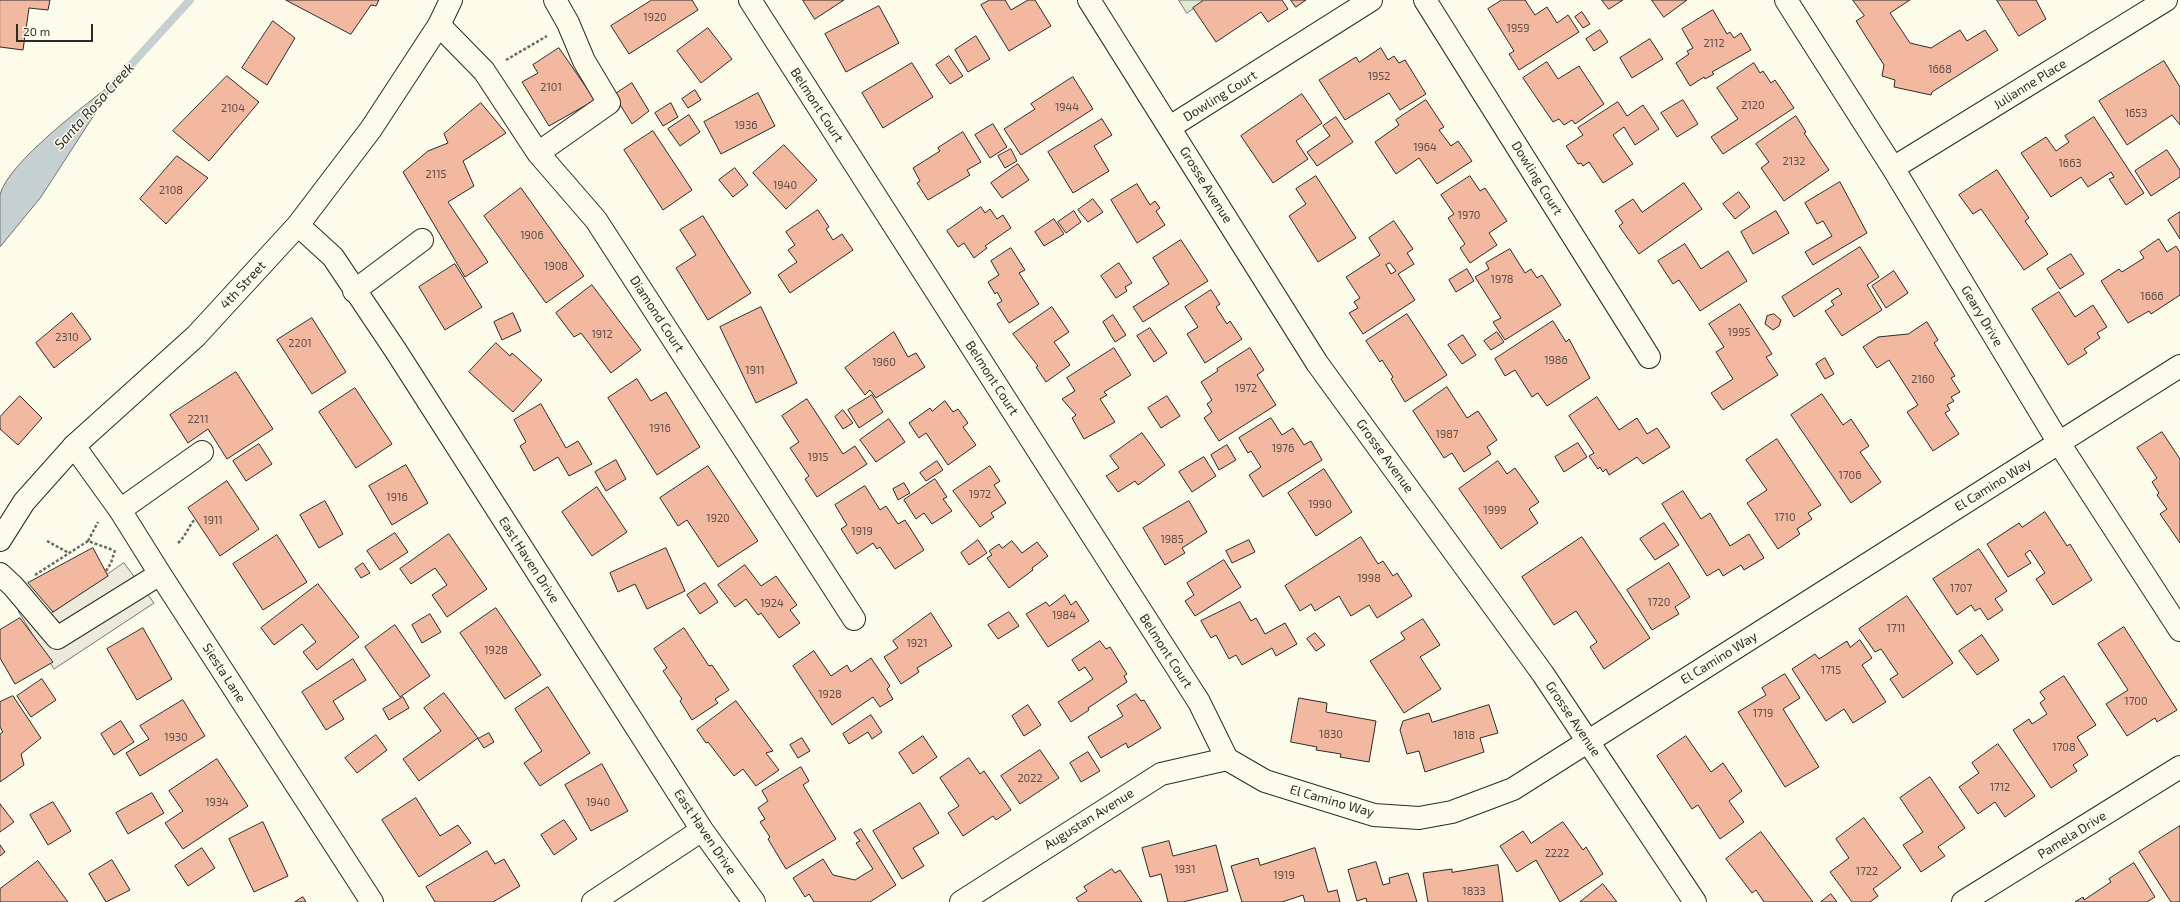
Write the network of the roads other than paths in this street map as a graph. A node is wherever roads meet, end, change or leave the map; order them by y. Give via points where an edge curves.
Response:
1 (451, 0) edge
2 (555, 0) edge
3 (750, 0) edge
4 (1089, 0) edge
5 (1371, 0) edge
6 (1425, 0) edge
7 (1786, 0) edge
8 (2166, 0) edge
9 (439, 25) junction
10 (1170, 127) junction
11 (538, 153) junction
12 (1893, 168) junction
13 (298, 225) junction
14 (422, 240) dead end
15 (354, 291) junction
16 (1648, 357) dead end
17 (2180, 366) edge
18 (2059, 443) junction
19 (74, 446) junction
20 (202, 452) dead end
21 (120, 510) junction
22 (0, 540) edge
23 (0, 574) edge
24 (160, 574) junction
25 (854, 619) dead end
26 (2180, 630) edge
27 (1588, 741) junction
28 (1227, 759) junction
29 (2180, 767) edge
30 (702, 830) junction
31 (372, 902) edge
32 (593, 902) edge
33 (754, 902) edge
34 (961, 902) edge
35 (1695, 902) edge
36 (1963, 902) edge

1 - 9 street, 4th Street
2 - 11 street via 584,61 609,103
3 - 28 street, Belmont Court via 1199,702
4 - 10 street, Grosse Avenue
5 - 10 street, Dowling Court
6 - 16 street, Dowling Court
7 - 12 street, Geary Drive
8 - 12 street, Julianne Place
9 - 11 street, Diamond Court via 484,71
9 - 13 street, 4th Street via 371,130
10 - 27 street, Grosse Avenue via 1317,363 1543,674
11 - 25 street, Diamond Court via 596,220
12 - 18 street, Geary Drive
13 - 15 street, East Haven Drive via 333,257
13 - 19 street, 4th Street via 196,336
14 - 15 street
15 - 30 street, East Haven Drive via 396,351
17 - 18 street, El Camino Way
18 - 26 street, Geary Drive
18 - 27 street, El Camino Way
19 - 21 street, Siesta Lane
19 - 22 street, 4th Street via 24,502
20 - 21 street
21 - 24 street, Siesta Lane
23 - 24 street via 57,638
24 - 31 street, Siesta Lane
27 - 28 street, El Camino Way via 1513,789 1452,812 1419,818 1374,815 1265,781
27 - 35 street, Grosse Avenue
28 - 34 street, Augustan Avenue via 1161,774
29 - 36 street, Pamela Drive
30 - 32 street
30 - 33 street, East Haven Drive

